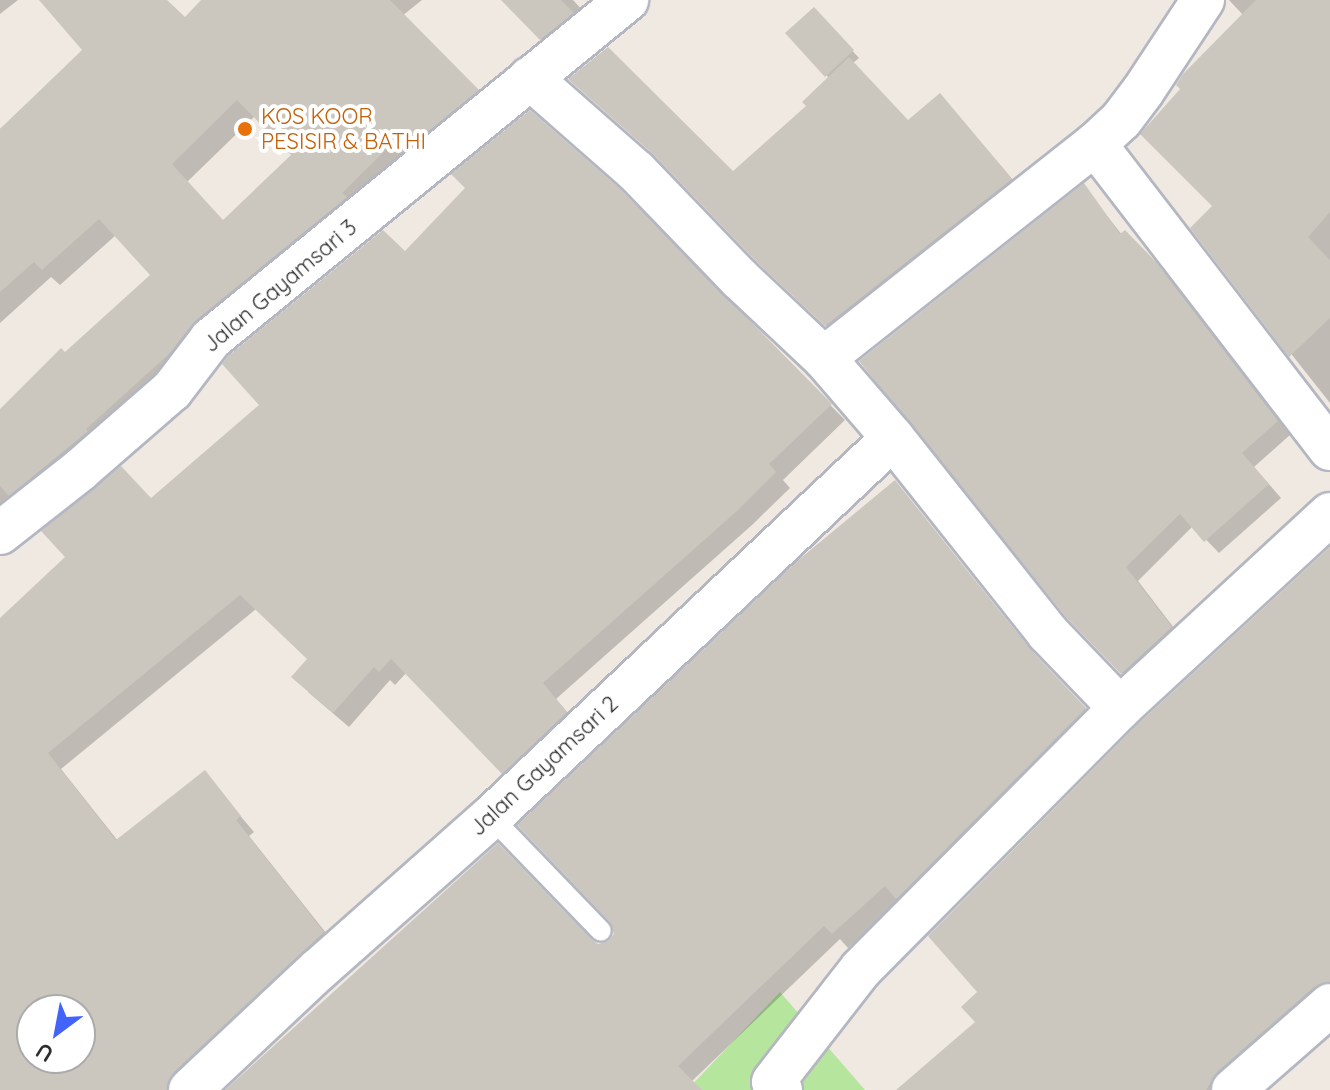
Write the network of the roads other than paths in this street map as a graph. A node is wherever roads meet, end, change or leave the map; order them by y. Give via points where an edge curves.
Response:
1 (627, 0) edge
2 (1203, 0) edge
3 (530, 78) junction
4 (1108, 132) junction
5 (824, 358) junction
6 (893, 438) junction
7 (1330, 449) edge
8 (1330, 514) edge
9 (0, 533) edge
10 (1120, 708) junction
11 (491, 817) junction
12 (601, 931) dead end
13 (1330, 1005) edge
14 (190, 1090) edge
15 (781, 1090) edge
16 (1233, 1090) edge

1 - 3 street, Jalan Gayamsari 3
2 - 4 street
3 - 5 street via 636,171
3 - 9 street, Jalan Gayamsari 3 via 211,339 172,390
4 - 5 street
4 - 7 street
5 - 6 street
6 - 10 street via 1048,633
6 - 11 street, Jalan Gayamsari 2
8 - 10 street
10 - 15 street via 861,969 773,1082
11 - 12 lane
11 - 14 street, Jalan Gayamsari 2
13 - 16 street

